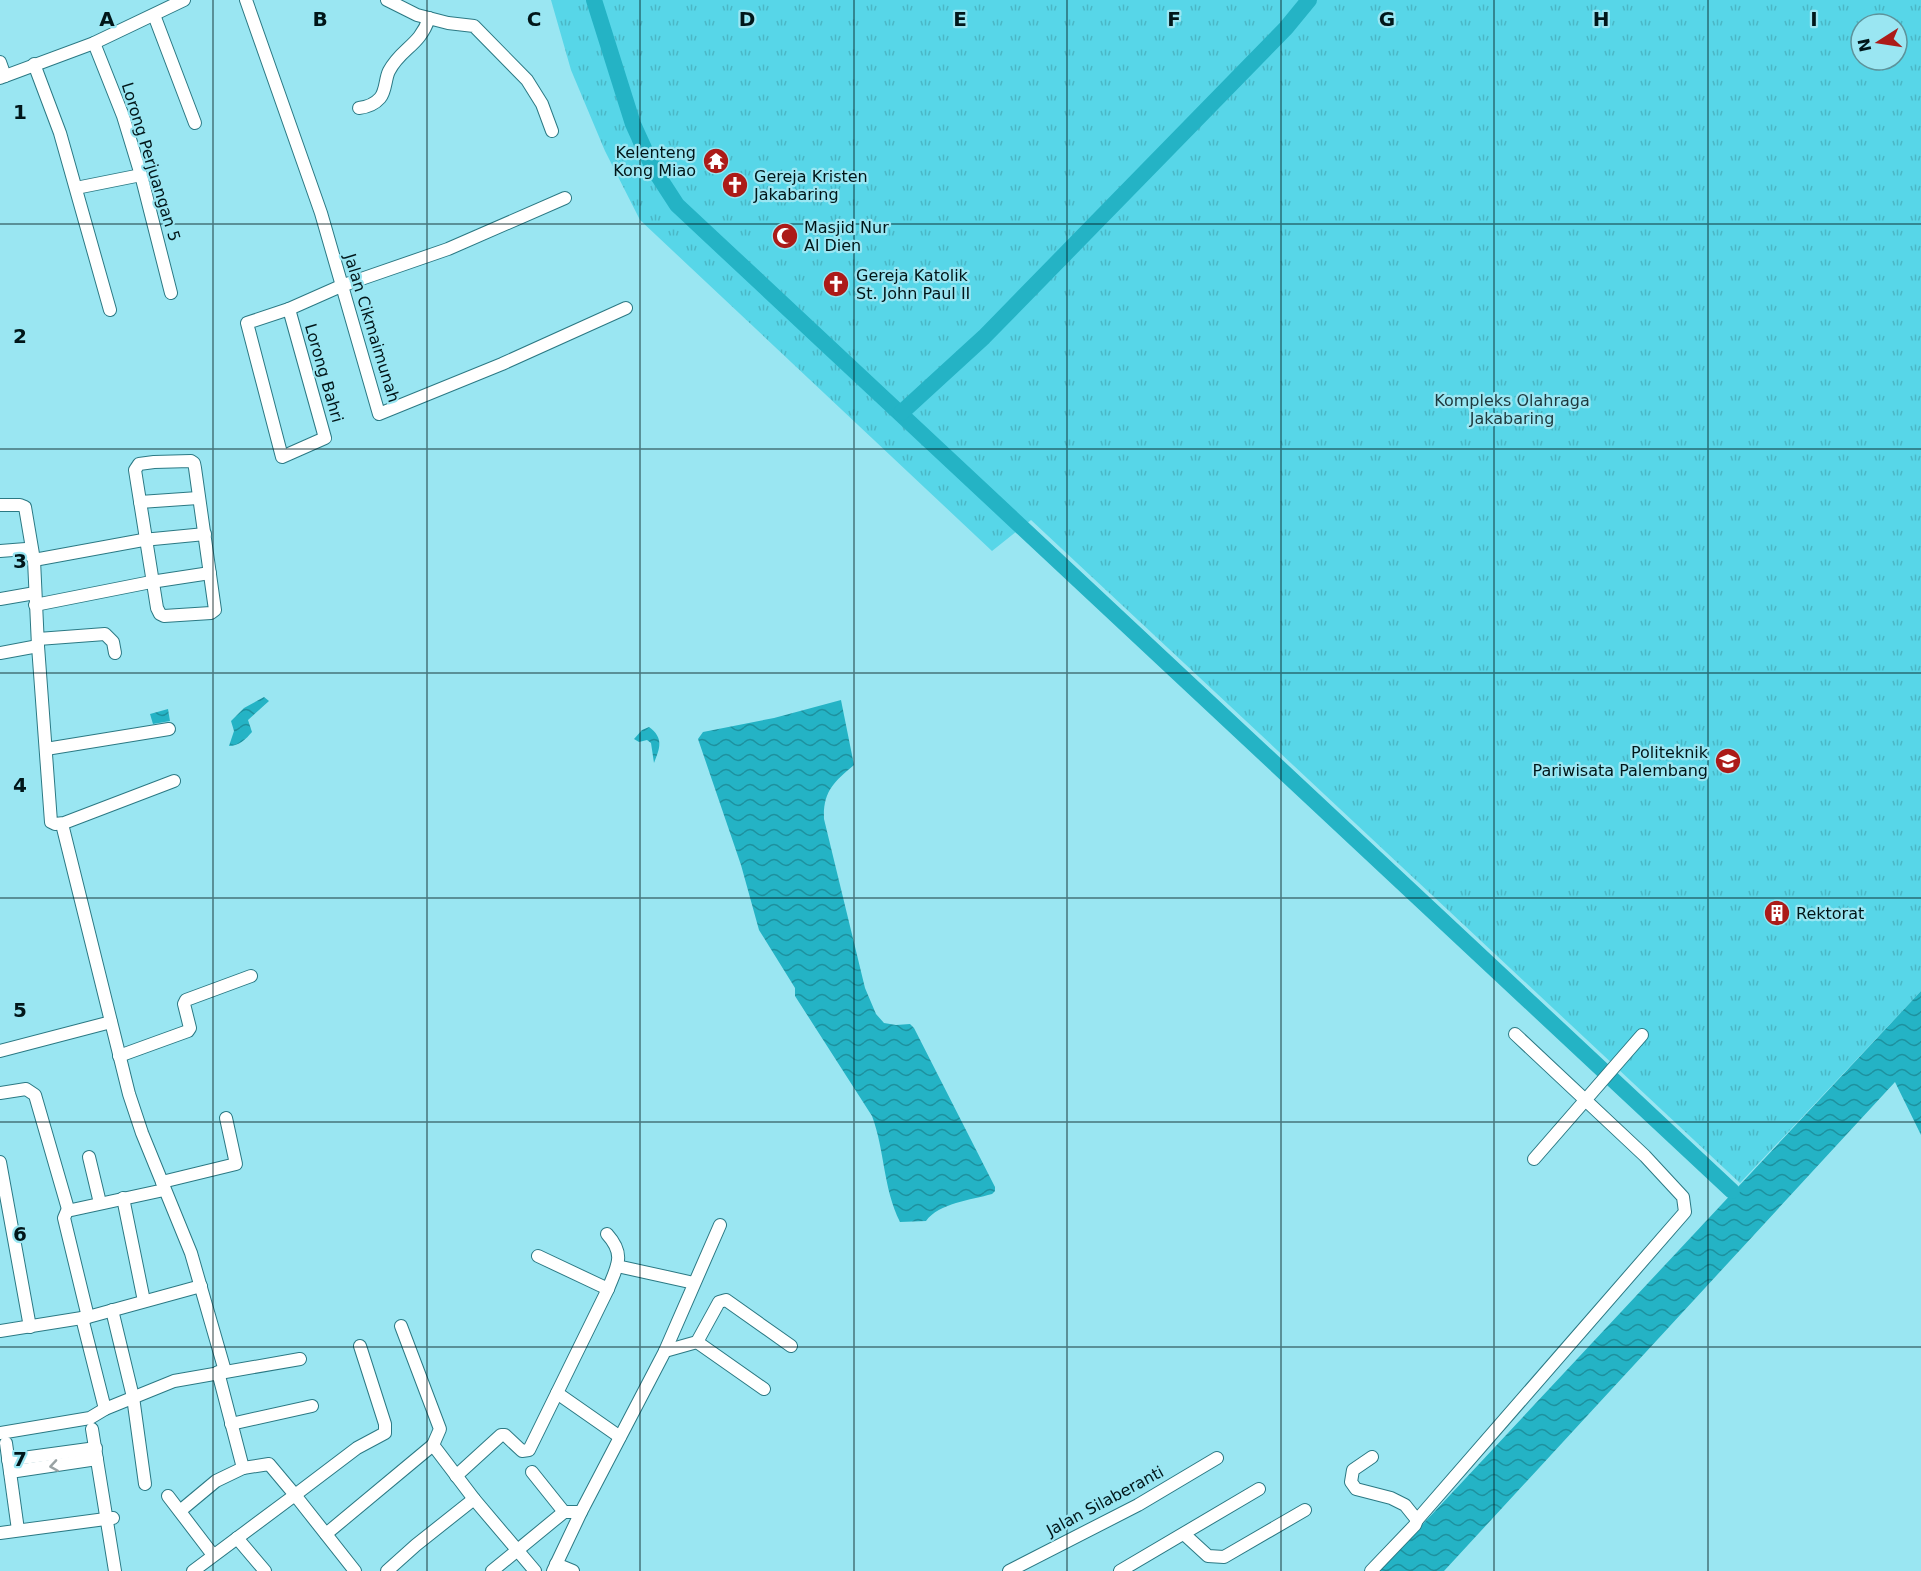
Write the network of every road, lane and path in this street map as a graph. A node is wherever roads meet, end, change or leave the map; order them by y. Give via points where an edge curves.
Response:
1 (184, 0) edge
2 (246, 0) edge
3 (387, 0) edge
4 (154, 15) junction
5 (429, 18) junction
6 (94, 42) junction
7 (0, 62) edge
8 (34, 64) junction
9 (2, 77) edge
10 (359, 108) dead end
11 (195, 123) dead end
12 (552, 130) dead end
13 (141, 175) junction
14 (76, 188) junction
15 (565, 198) dead end
16 (341, 286) junction
17 (171, 293) dead end
18 (626, 308) dead end
19 (289, 309) junction
20 (110, 310) dead end
21 (198, 498) junction
22 (140, 502) junction
23 (0, 505) edge
24 (205, 534) junction
25 (146, 540) junction
26 (0, 551) edge
27 (34, 560) junction
28 (210, 573) junction
29 (152, 582) junction
30 (0, 599) edge
31 (35, 599) junction
32 (38, 642) junction
33 (0, 652) edge
34 (115, 653) dead end
35 (169, 729) dead end
36 (46, 749) junction
37 (174, 781) dead end
38 (62, 824) junction
39 (251, 976) dead end
40 (111, 1022) junction
41 (1515, 1034) dead end
42 (1642, 1035) dead end
43 (0, 1051) edge
44 (119, 1056) junction
45 (0, 1093) edge
46 (1585, 1100) junction
47 (226, 1118) dead end
48 (89, 1157) dead end
49 (1534, 1159) dead end
50 (0, 1162) edge
51 (163, 1186) junction
52 (123, 1198) junction
53 (100, 1203) junction
54 (68, 1209) junction
55 (720, 1225) dead end
56 (607, 1234) dead end
57 (538, 1256) dead end
58 (617, 1266) junction
59 (694, 1283) junction
60 (201, 1286) junction
61 (608, 1289) junction
62 (144, 1301) junction
63 (112, 1310) junction
64 (85, 1317) junction
65 (401, 1326) dead end
66 (30, 1327) junction
67 (0, 1331) edge
68 (697, 1342) junction
69 (360, 1346) dead end
70 (791, 1346) dead end
71 (665, 1351) junction
72 (300, 1359) dead end
73 (222, 1371) junction
74 (764, 1389) dead end
75 (557, 1393) junction
76 (133, 1397) junction
77 (312, 1406) dead end
78 (105, 1409) junction
79 (231, 1424) junction
80 (92, 1429) dead end
81 (620, 1437) junction
82 (3, 1438) edge
83 (433, 1445) junction
84 (96, 1453) junction
85 (1372, 1457) dead end
86 (1217, 1458) dead end
87 (9, 1466) junction
88 (243, 1468) junction
89 (532, 1472) dead end
90 (456, 1476) junction
91 (145, 1484) dead end
92 (1259, 1490) dead end
93 (295, 1495) junction
94 (168, 1496) dead end
95 (474, 1499) junction
96 (1305, 1510) dead end
97 (180, 1511) junction
98 (564, 1512) junction
99 (581, 1512) junction
100 (110, 1518) junction
101 (1417, 1520) junction
102 (18, 1530) junction
103 (0, 1533) edge
104 (326, 1534) junction
105 (1184, 1534) junction
106 (237, 1538) junction
107 (517, 1550) junction
108 (213, 1555) junction
109 (554, 1567) edge
110 (115, 1571) edge
111 (193, 1571) edge
112 (265, 1571) edge
113 (355, 1571) edge
114 (387, 1571) edge
115 (492, 1571) edge
116 (535, 1571) edge
117 (573, 1571) edge
118 (1009, 1571) edge
119 (1120, 1571) edge
120 (1371, 1571) edge

1 - 4 street
2 - 16 street, Jalan Cikmaimunah via 321,213
3 - 5 street
4 - 6 street
4 - 11 street
5 - 10 street via 426,30 389,72 379,100
5 - 12 street via 474,26 526,80 542,104
6 - 8 street
6 - 13 street, Lorong Perjuangan 5
7 - 9 street
8 - 9 street
8 - 14 street
13 - 14 street
13 - 17 street, Lorong Perjuangan 5
14 - 20 street
15 - 16 street via 448,249
16 - 18 street, Jalan Cikmaimunah via 379,414
16 - 19 street
19 - 19 street, Lorong Bahri via 325,438 282,457 247,323
21 - 22 street
21 - 22 street via 194,463 154,462 136,467
21 - 24 street
22 - 25 street
23 - 27 street via 25,507
24 - 25 street
24 - 28 street
25 - 27 street
25 - 29 street
26 - 27 street via 26,549
27 - 31 street
28 - 29 street
28 - 29 street via 215,607 211,613 162,615
29 - 31 street
30 - 31 street
31 - 32 street
32 - 33 street
32 - 34 street via 105,634
32 - 36 street
35 - 36 street
36 - 38 street via 50,819 53,824
37 - 38 street
38 - 40 street
39 - 44 street via 186,1000 188,1031
40 - 43 street
40 - 44 street
41 - 46 street
42 - 46 street
44 - 51 street
45 - 54 street via 26,1089 35,1095
46 - 49 street
46 - 101 street via 1683,1197 1685,1212
47 - 51 street via 236,1164
48 - 53 street
50 - 66 street
51 - 52 street
51 - 60 street
52 - 53 street
52 - 62 street
53 - 54 street
54 - 64 street via 64,1218
55 - 59 street
56 - 58 street via 618,1248
57 - 61 street
58 - 59 street
58 - 61 street
59 - 71 street
60 - 62 street
60 - 73 street
61 - 75 street
62 - 63 street
63 - 64 street
63 - 76 street
64 - 66 street
64 - 78 street
65 - 83 street via 440,1429
66 - 67 street
68 - 70 street via 718,1302 726,1300
68 - 71 street
68 - 74 street
69 - 93 street via 385,1433 357,1448
71 - 81 street
72 - 73 street
73 - 76 street via 174,1381
73 - 79 street
75 - 81 street
75 - 90 street via 529,1450 522,1451 501,1435
76 - 78 street
76 - 91 street
77 - 79 street
78 - 82 street via 90,1418
79 - 88 street
80 - 84 street
81 - 99 street
82 - 87 street
83 - 90 street
83 - 104 street
84 - 87 street
84 - 100 street
85 - 101 street via 1353,1470 1351,1482 1356,1489 1405,1505
86 - 118 street, Jalan Silaberanti via 1138,1505
87 - 102 street
88 - 93 street via 269,1464
88 - 97 street via 216,1481
89 - 98 street
90 - 95 street
92 - 105 street
93 - 104 street
93 - 106 street
94 - 97 street
95 - 107 street
95 - 114 street
96 - 105 street via 1224,1557 1208,1556
97 - 108 street
98 - 99 street
98 - 107 street
99 - 109 street
100 - 102 street
100 - 110 street
101 - 120 street
102 - 103 street
104 - 113 street
105 - 119 street
106 - 108 street
106 - 112 street
107 - 115 street
107 - 116 street
108 - 111 street
109 - 117 street

